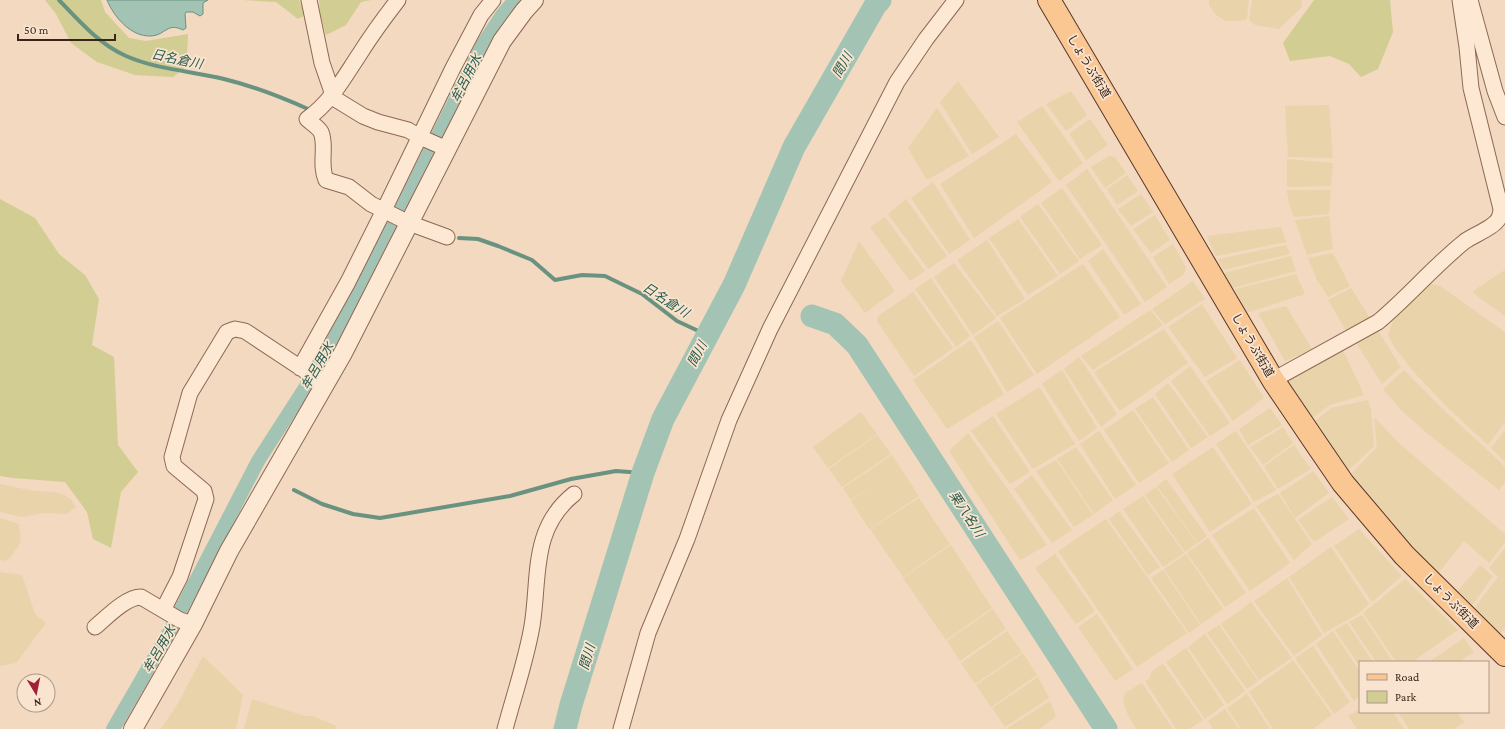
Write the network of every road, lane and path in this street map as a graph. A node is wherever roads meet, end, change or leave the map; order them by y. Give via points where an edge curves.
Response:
1 (309, 0) edge
2 (398, 0) edge
3 (493, 0) edge
4 (534, 0) edge
5 (956, 0) edge
6 (1049, 0) edge
7 (1460, 0) edge
8 (1470, 0) edge
9 (332, 97) junction
10 (1505, 117) edge
11 (422, 138) junction
12 (443, 147) junction
13 (386, 211) junction
14 (406, 221) junction
15 (447, 237) dead end
16 (302, 369) junction
17 (1273, 380) junction
18 (322, 382) junction
19 (574, 494) dead end
20 (176, 617) junction
21 (95, 627) dead end
22 (1505, 655) edge
23 (133, 729) edge
24 (505, 729) edge
25 (621, 729) edge

1 - 9 street
2 - 9 street via 380,22
3 - 11 street via 481,15
4 - 12 street via 502,41
5 - 25 street via 926,38 897,82 770,329 729,420 687,539 648,633
6 - 17 main road, しょうぶ街道
7 - 17 street via 1471,88 1501,209 1499,218 1453,252 1378,322
8 - 10 street via 1495,92
9 - 11 street via 363,116 408,130
9 - 13 street via 307,119 320,132 326,180 349,187
11 - 12 street
11 - 13 street
12 - 14 street
13 - 14 street
13 - 16 street
14 - 15 street
14 - 18 street via 354,332
16 - 18 street
16 - 20 street via 246,331 235,329 227,332 190,393 172,457 174,466 204,491 206,499 180,577
17 - 22 main road, しょうぶ街道 via 1334,470 1370,515 1404,555
18 - 20 street via 229,551
19 - 24 street via 564,501 548,525 542,541 532,626
20 - 21 street via 141,597 136,597 128,600
20 - 23 street

